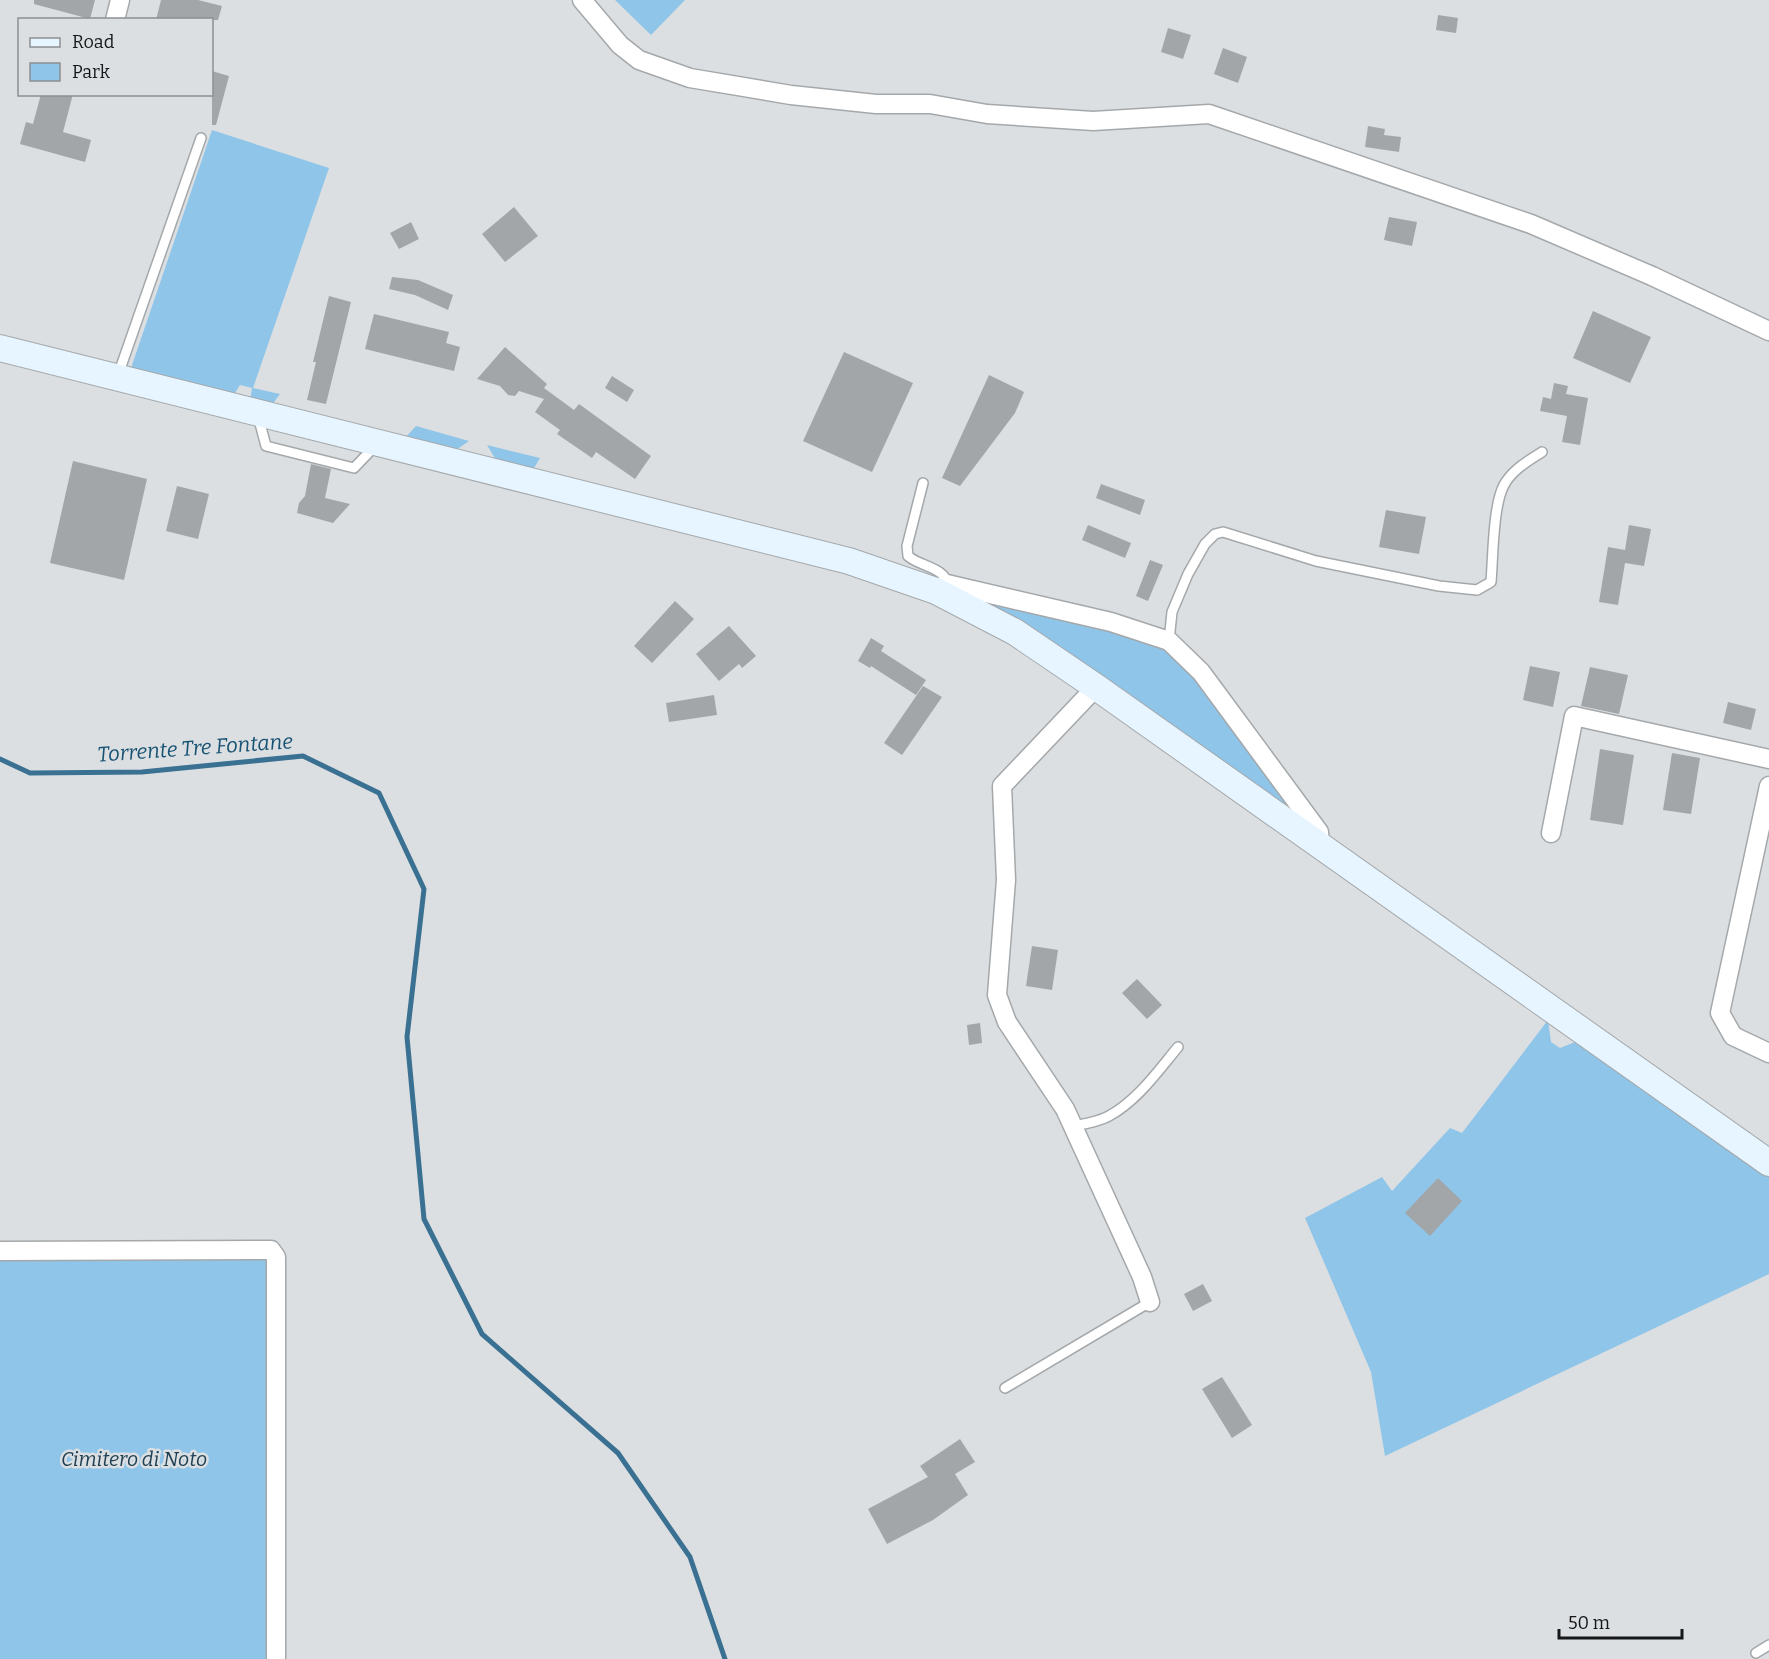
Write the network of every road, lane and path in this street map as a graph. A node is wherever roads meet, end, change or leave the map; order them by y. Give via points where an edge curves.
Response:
1 (120, 0) edge
2 (582, 0) edge
3 (116, 18) edge
4 (201, 138) dead end
5 (1769, 331) edge
6 (0, 348) edge
7 (118, 378) junction
8 (1542, 452) dead end
9 (923, 483) dead end
10 (941, 588) junction
11 (1169, 641) junction
12 (1096, 687) junction
13 (1769, 759) edge
14 (1769, 786) edge
15 (1551, 832) dead end
16 (1320, 846) junction
17 (1178, 1047) dead end
18 (1769, 1053) edge
19 (1073, 1126) junction
20 (1769, 1163) edge
21 (0, 1251) edge
22 (1150, 1302) joint
23 (1005, 1388) dead end
24 (1769, 1645) edge
25 (1756, 1653) dead end
26 (276, 1659) edge

1 - 3 street
2 - 5 street via 620,45 639,60 690,78 791,95 876,104 930,104 987,114 1093,121 1209,114 1531,224
4 - 7 lane
6 - 7 main road
7 - 10 main road via 849,561
8 - 11 lane via 1513,473 1503,487 1495,518 1491,582 1477,590 1316,561 1223,532 1205,544 1188,574 1172,612
9 - 10 lane via 908,556 942,573 946,578
10 - 11 street via 1112,622
10 - 12 main road
11 - 16 street via 1201,672 1319,832
12 - 16 main road
12 - 19 street via 1002,786 1006,880 997,995 1007,1022
13 - 15 street via 1574,716
14 - 18 street via 1720,1013 1733,1036
16 - 20 main road
17 - 19 lane via 1119,1110
19 - 22 street
21 - 26 street via 271,1250 276,1257
22 - 23 lane
24 - 25 lane

